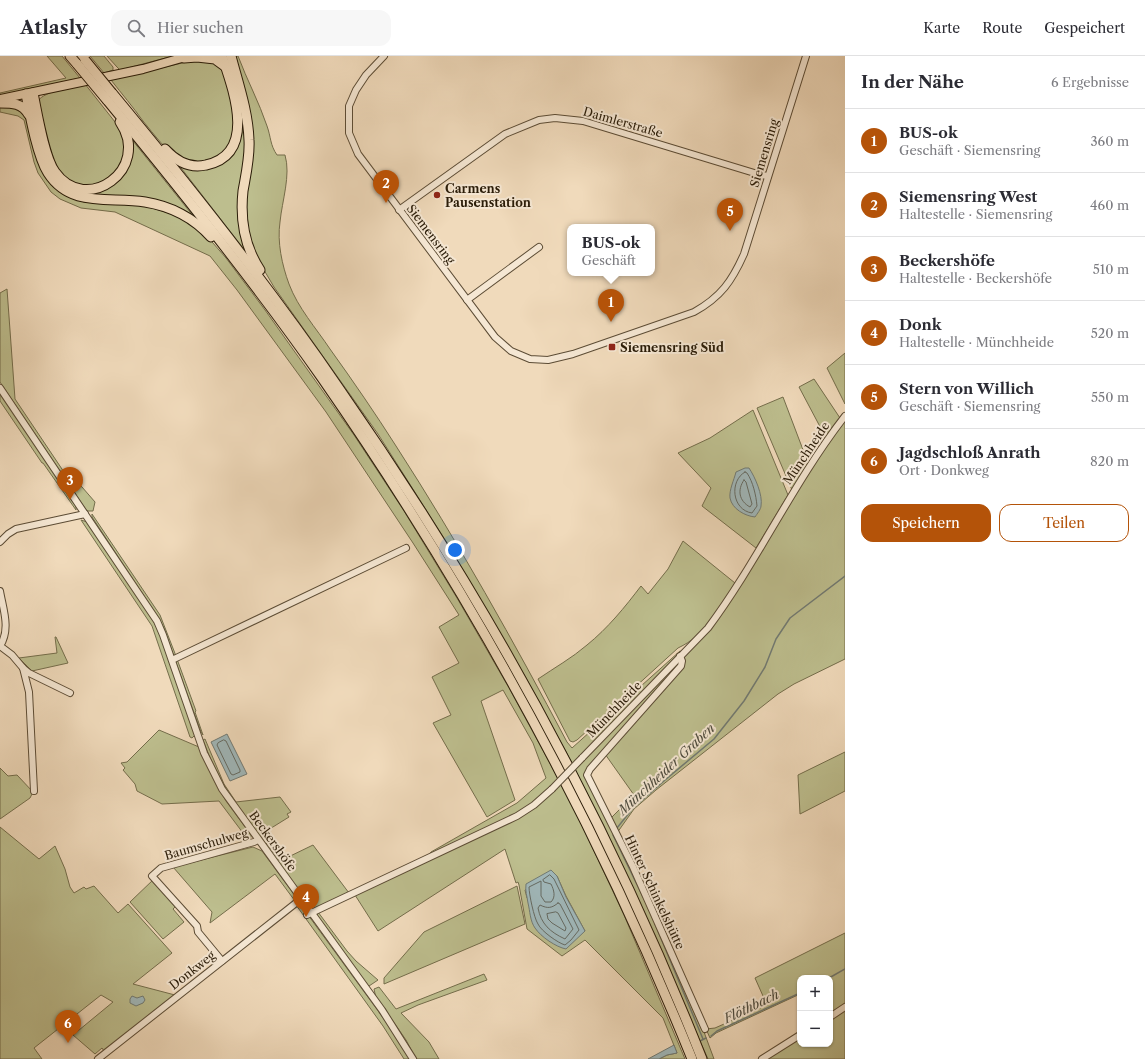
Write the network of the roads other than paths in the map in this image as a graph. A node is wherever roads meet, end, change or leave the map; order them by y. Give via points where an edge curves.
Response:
1 (70, 56) edge
2 (222, 56) edge
3 (231, 56) edge
4 (384, 56) edge
5 (806, 56) edge
6 (186, 57) edge
7 (81, 60) edge
8 (226, 67) junction
9 (30, 93) junction
10 (110, 97) junction
11 (0, 99) edge
12 (0, 103) edge
13 (128, 111) junction
14 (31, 118) junction
15 (768, 176) junction
16 (399, 210) junction
17 (539, 247) dead end
18 (251, 281) junction
19 (275, 298) junction
20 (467, 300) junction
21 (0, 388) edge
22 (845, 416) edge
23 (85, 514) junction
24 (0, 542) edge
25 (406, 548) dead end
26 (0, 590) edge
27 (0, 646) edge
28 (680, 656) junction
29 (172, 660) junction
30 (23, 668) junction
31 (70, 692) dead end
32 (34, 791) dead end
33 (258, 840) junction
34 (301, 899) junction
35 (310, 914) junction
36 (222, 961) junction
37 (845, 1007) edge
38 (833, 1015) edge
39 (705, 1029) dead end
40 (686, 1032) junction
41 (797, 1037) edge
42 (693, 1054) edge
43 (98, 1059) edge
44 (413, 1059) edge
45 (702, 1059) edge
46 (762, 1059) edge

1 - 7 highway
2 - 8 highway
3 - 19 highway via 249,134 242,200 244,228 250,252
4 - 16 street, Siemensring via 356,90 349,106 350,133 358,154
5 - 15 street, Siemensring
6 - 8 highway via 215,59
6 - 9 main road via 144,69
7 - 10 highway, bridge
8 - 13 highway via 237,109 237,137 224,156 214,162 196,166 178,161
9 - 10 highway via 51,166 60,178 81,189 110,183 124,168 128,158 125,132
9 - 11 main road
9 - 14 highway
10 - 13 highway
10 - 18 highway
12 - 14 highway via 20,105
13 - 19 highway
14 - 18 highway via 44,165 63,188 86,198 144,202 181,214 206,231 236,269
15 - 16 street, Daimlerstraße via 583,121 555,118 540,120 505,134
15 - 20 street, Siemensring via 744,254 734,276 712,301 694,312 573,354 542,360 530,359 511,351 495,337
16 - 20 street, Siemensring
17 - 20 street
18 - 40 highway via 389,478 482,630 534,722 596,844
19 - 40 highway via 400,479 497,638 545,724 602,836 648,934
21 - 23 street, Beckershöfe
22 - 28 street, Münchheide via 791,495 724,607 708,628
23 - 24 street via 16,529
23 - 29 street, Beckershöfe via 152,613 161,629
25 - 29 street
26 - 27 street via 6,624
27 - 30 street
28 - 35 street, Münchheide, bridge via 534,805 517,816
28 - 39 street, Hinter Schinkelshütte via 681,666 587,775 633,867
29 - 33 street, Beckershöfe via 210,765 226,795
30 - 31 street via 41,680
30 - 32 street via 29,692
33 - 34 street, Beckershöfe
33 - 36 street, Baumschulweg via 161,868 152,876 197,926 198,932
34 - 35 street, Beckershöfe
34 - 36 street, Donkweg
35 - 44 street, Beckershöfe via 386,1016
36 - 43 street, Donkweg
37 - 38 street
40 - 42 highway
41 - 46 street
42 - 45 highway

